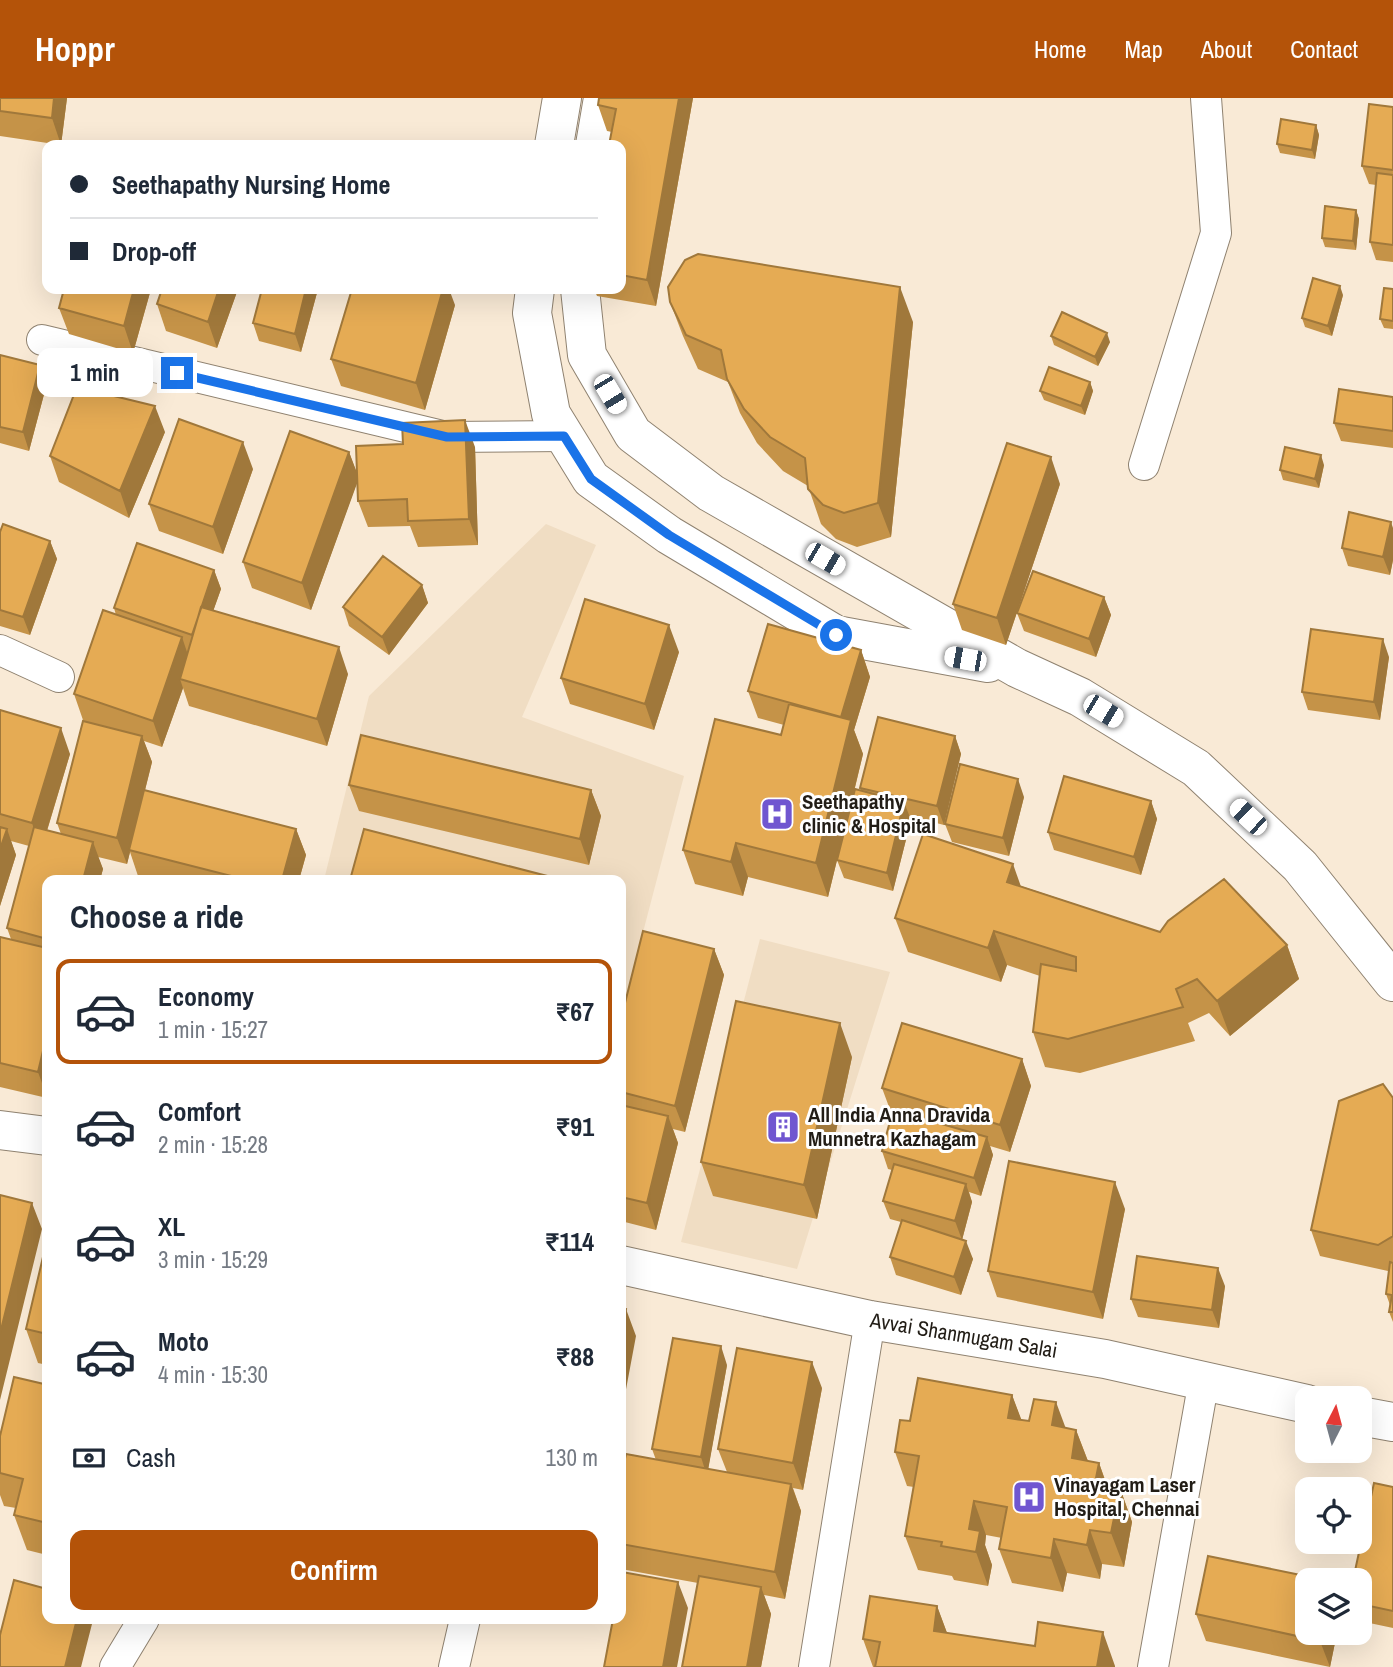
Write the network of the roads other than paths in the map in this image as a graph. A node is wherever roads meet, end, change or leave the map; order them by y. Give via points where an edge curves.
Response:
1 (562, 98) edge
2 (603, 98) edge
3 (1206, 98) edge
4 (556, 140) edge
5 (596, 140) edge
6 (534, 294) edge
7 (581, 294) edge
8 (42, 340) dead end
9 (564, 436) junction
10 (1144, 466) dead end
11 (0, 650) edge
12 (1017, 668) junction
13 (59, 677) dead end
14 (1393, 982) edge
15 (0, 1130) edge
16 (42, 1135) edge
17 (626, 1266) edge
18 (870, 1320) junction
19 (1204, 1380) junction
20 (1295, 1401) edge
21 (1372, 1418) edge
22 (1393, 1422) edge
23 (141, 1624) edge
24 (464, 1624) edge
25 (116, 1667) edge
26 (454, 1667) edge
27 (814, 1667) edge
28 (1153, 1667) edge

1 - 4 main road
2 - 5 main road
3 - 10 street via 1216,233
6 - 9 main road via 532,313 551,414
7 - 12 main road via 587,355 634,433 711,493
8 - 9 street via 447,437
9 - 12 main road via 591,479 669,535 836,635
11 - 13 street
12 - 14 main road via 1080,697 1196,768 1300,866
15 - 16 main road
17 - 18 main road, Avvai Shanmugam Salai
18 - 19 main road, Avvai Shanmugam Salai
18 - 27 street
19 - 20 main road, Avvai Shanmugam Salai
19 - 28 street
21 - 22 main road
23 - 25 street
24 - 26 street

